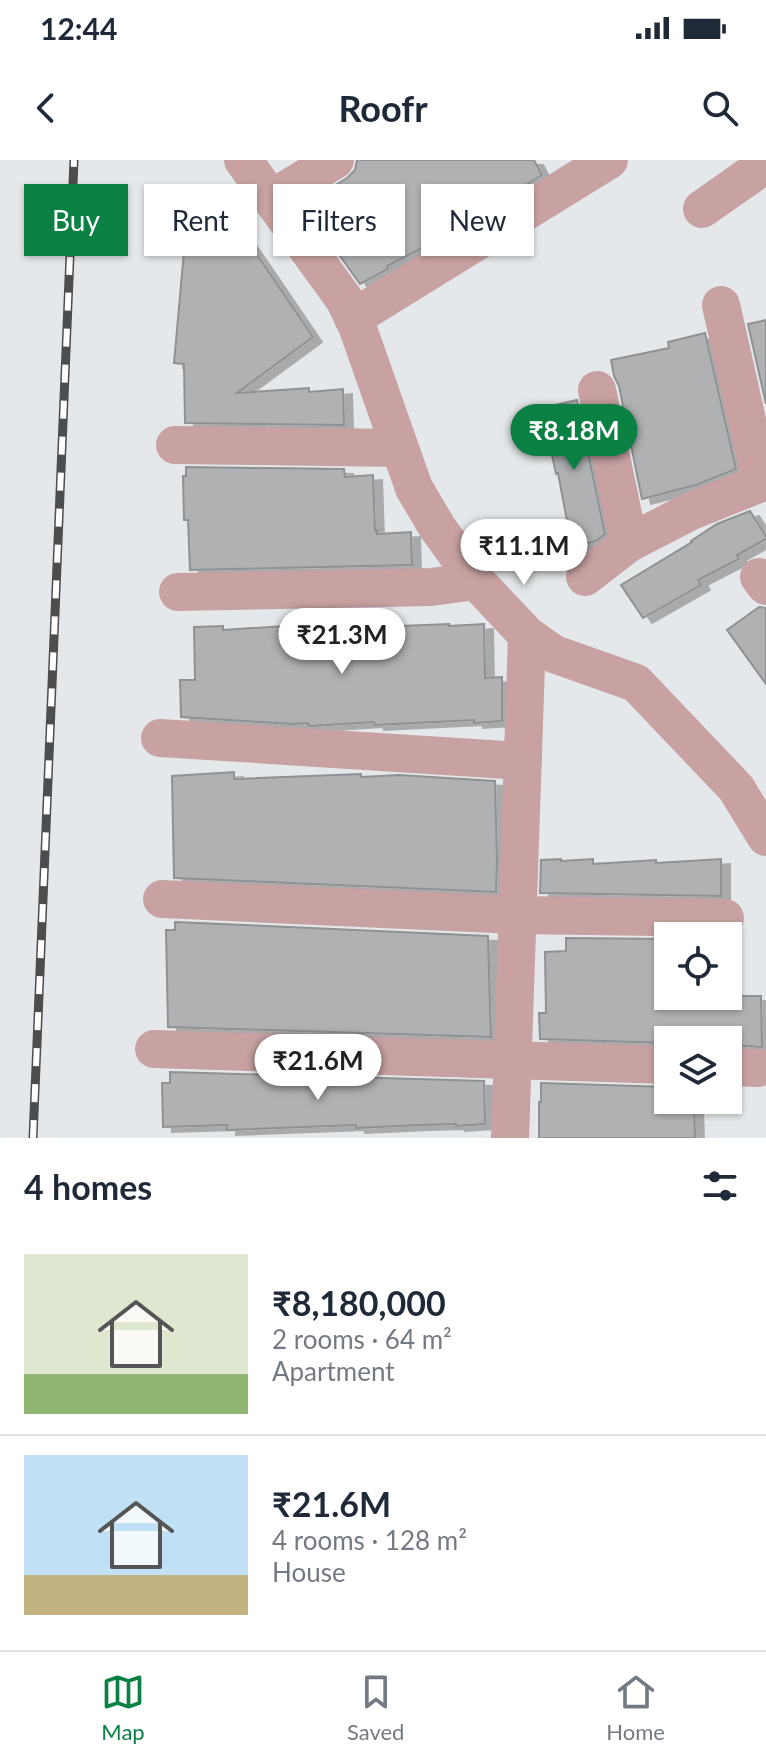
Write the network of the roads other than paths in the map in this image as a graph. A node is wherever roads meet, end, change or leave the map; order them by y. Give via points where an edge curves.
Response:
1 (243, 160) edge
2 (335, 160) edge
3 (609, 160) edge
4 (766, 164) edge
5 (271, 199) junction
6 (702, 209) dead end
7 (721, 305) dead end
8 (353, 318) junction
9 (597, 390) dead end
10 (175, 445) dead end
11 (399, 448) junction
12 (764, 481) edge
13 (629, 543) junction
14 (585, 577) dead end
15 (476, 581) junction
16 (178, 592) dead end
17 (527, 635) junction
18 (160, 738) dead end
19 (523, 761) junction
20 (766, 837) edge
21 (162, 899) dead end
22 (518, 915) junction
23 (725, 918) dead end
24 (154, 1049) dead end
25 (511, 1061) junction
26 (654, 1065) edge
27 (510, 1138) edge

1 - 5 street
2 - 5 street
3 - 8 street
4 - 6 street
5 - 8 street
7 - 12 street
8 - 11 street
9 - 13 street
10 - 11 street
11 - 15 street via 414,488
12 - 13 street
13 - 14 street
15 - 16 street via 431,587
15 - 17 street
17 - 19 street
17 - 20 street via 554,654 636,683 736,788
18 - 19 street
19 - 22 street
21 - 22 street
22 - 23 street
22 - 25 street
24 - 25 street
25 - 26 street
25 - 27 street

